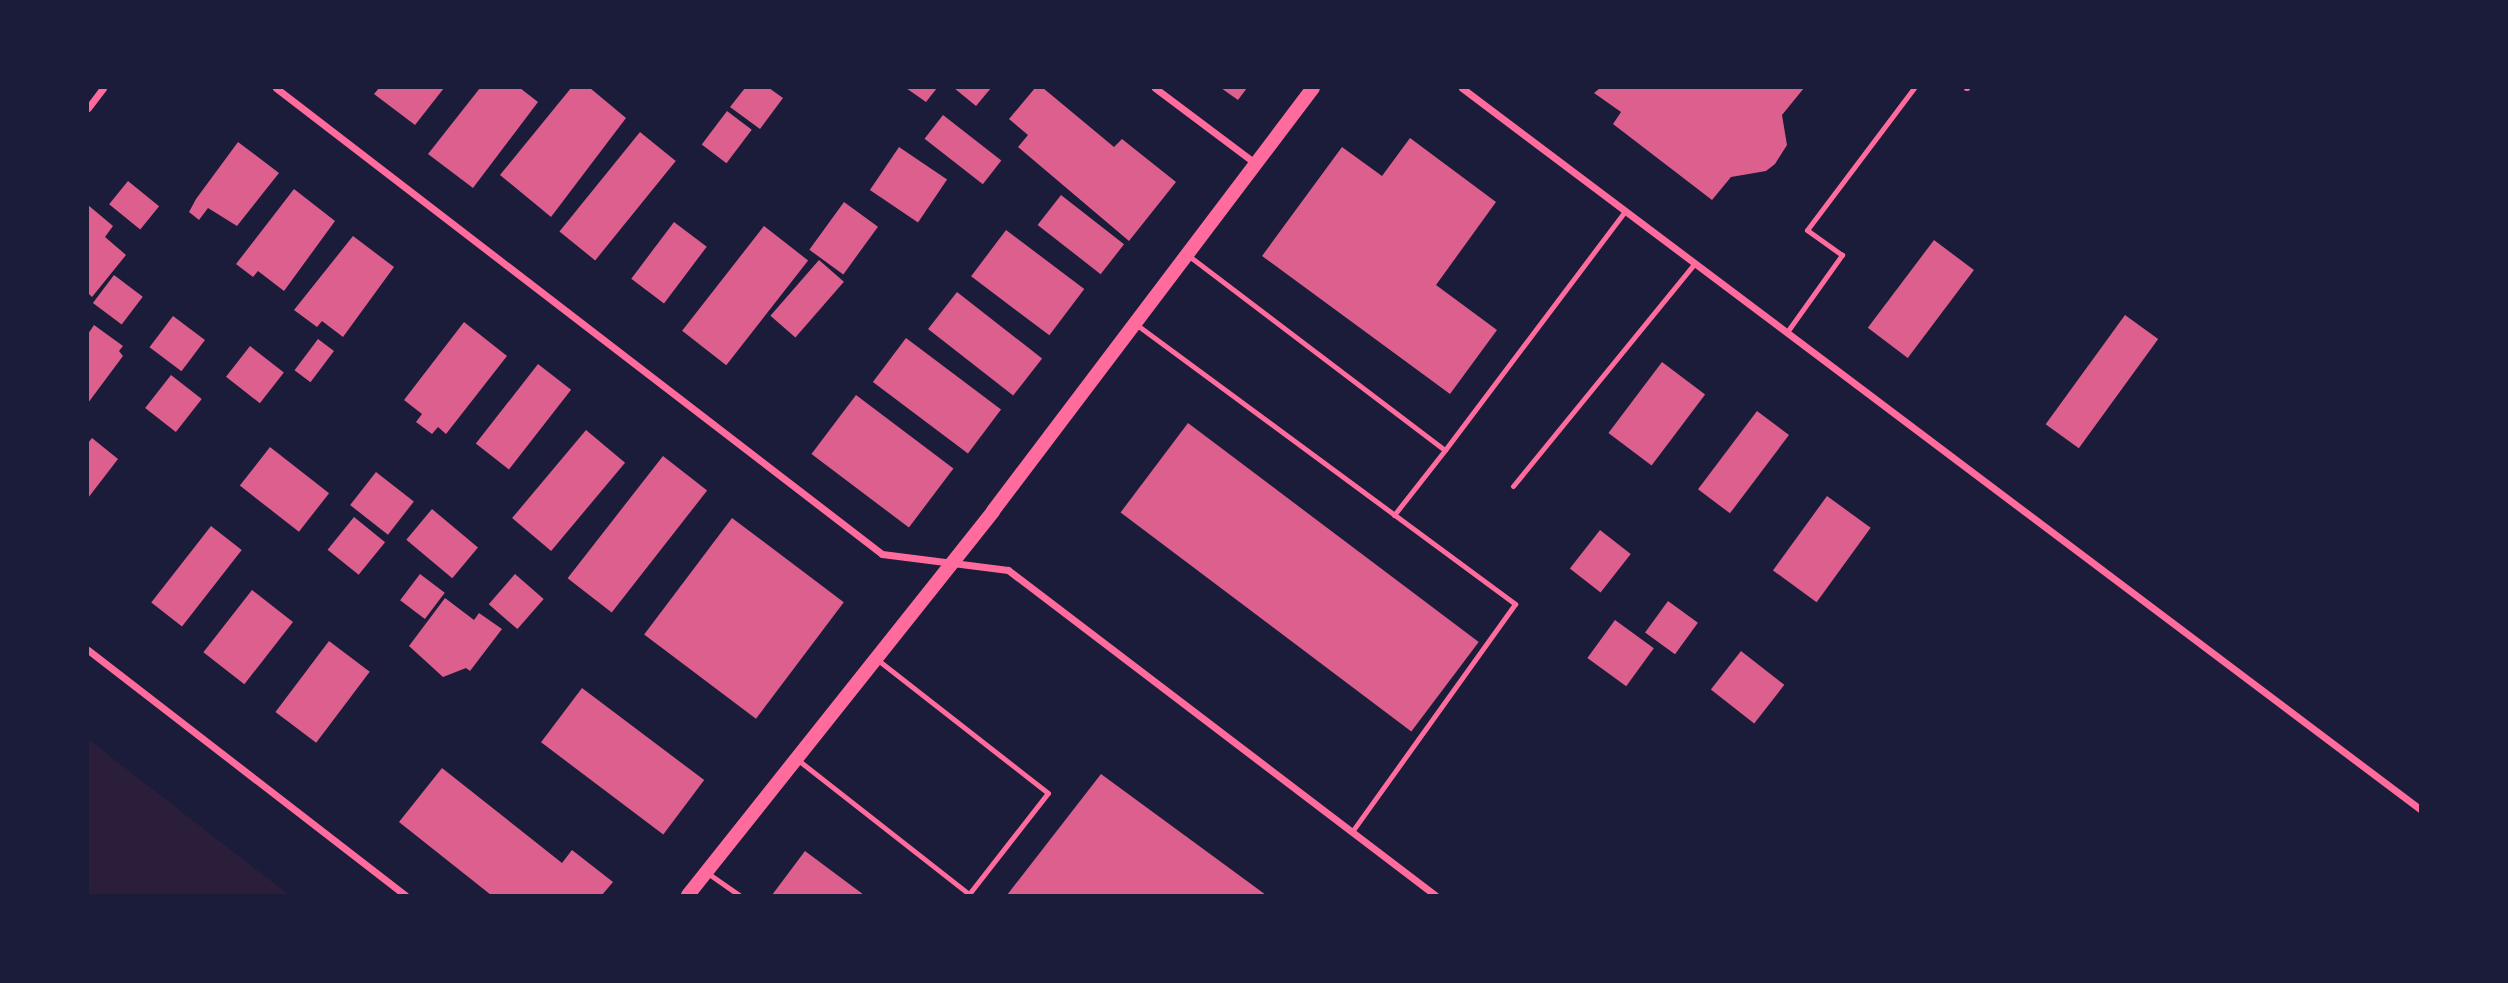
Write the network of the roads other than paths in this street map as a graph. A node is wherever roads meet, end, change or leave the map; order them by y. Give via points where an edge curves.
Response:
1 (103, 88) edge
2 (276, 88) edge
3 (1155, 88) edge
4 (1313, 88) edge
5 (1462, 88) edge
6 (1914, 88) edge
7 (88, 108) edge
8 (1255, 163) junction
9 (1625, 211) junction
10 (1187, 254) junction
11 (1695, 263) junction
12 (1135, 323) junction
13 (1787, 332) junction
14 (1445, 450) junction
15 (1513, 486) dead end
16 (1394, 515) junction
17 (953, 561) junction
18 (88, 650) edge
19 (875, 658) junction
20 (796, 759) junction
21 (2420, 809) edge
22 (1352, 832) junction
23 (706, 872) junction
24 (405, 895) edge
25 (688, 895) edge
26 (739, 895) edge
27 (1436, 895) edge

1 - 7 street
2 - 17 street via 882,554
3 - 8 street
4 - 8 main road
5 - 9 street
6 - 13 lane via 1807,230 1842,255
8 - 10 main road
9 - 11 street
9 - 14 lane
10 - 12 main road
10 - 14 lane
11 - 13 street
11 - 15 lane
12 - 16 lane
12 - 17 main road
13 - 21 street
14 - 16 lane
16 - 22 lane via 1515,604
17 - 19 main road
17 - 22 street via 1008,570
18 - 24 street
19 - 20 main road
19 - 20 lane via 1048,793 977,884 969,894
20 - 23 main road
22 - 27 street
23 - 25 main road
23 - 26 lane

